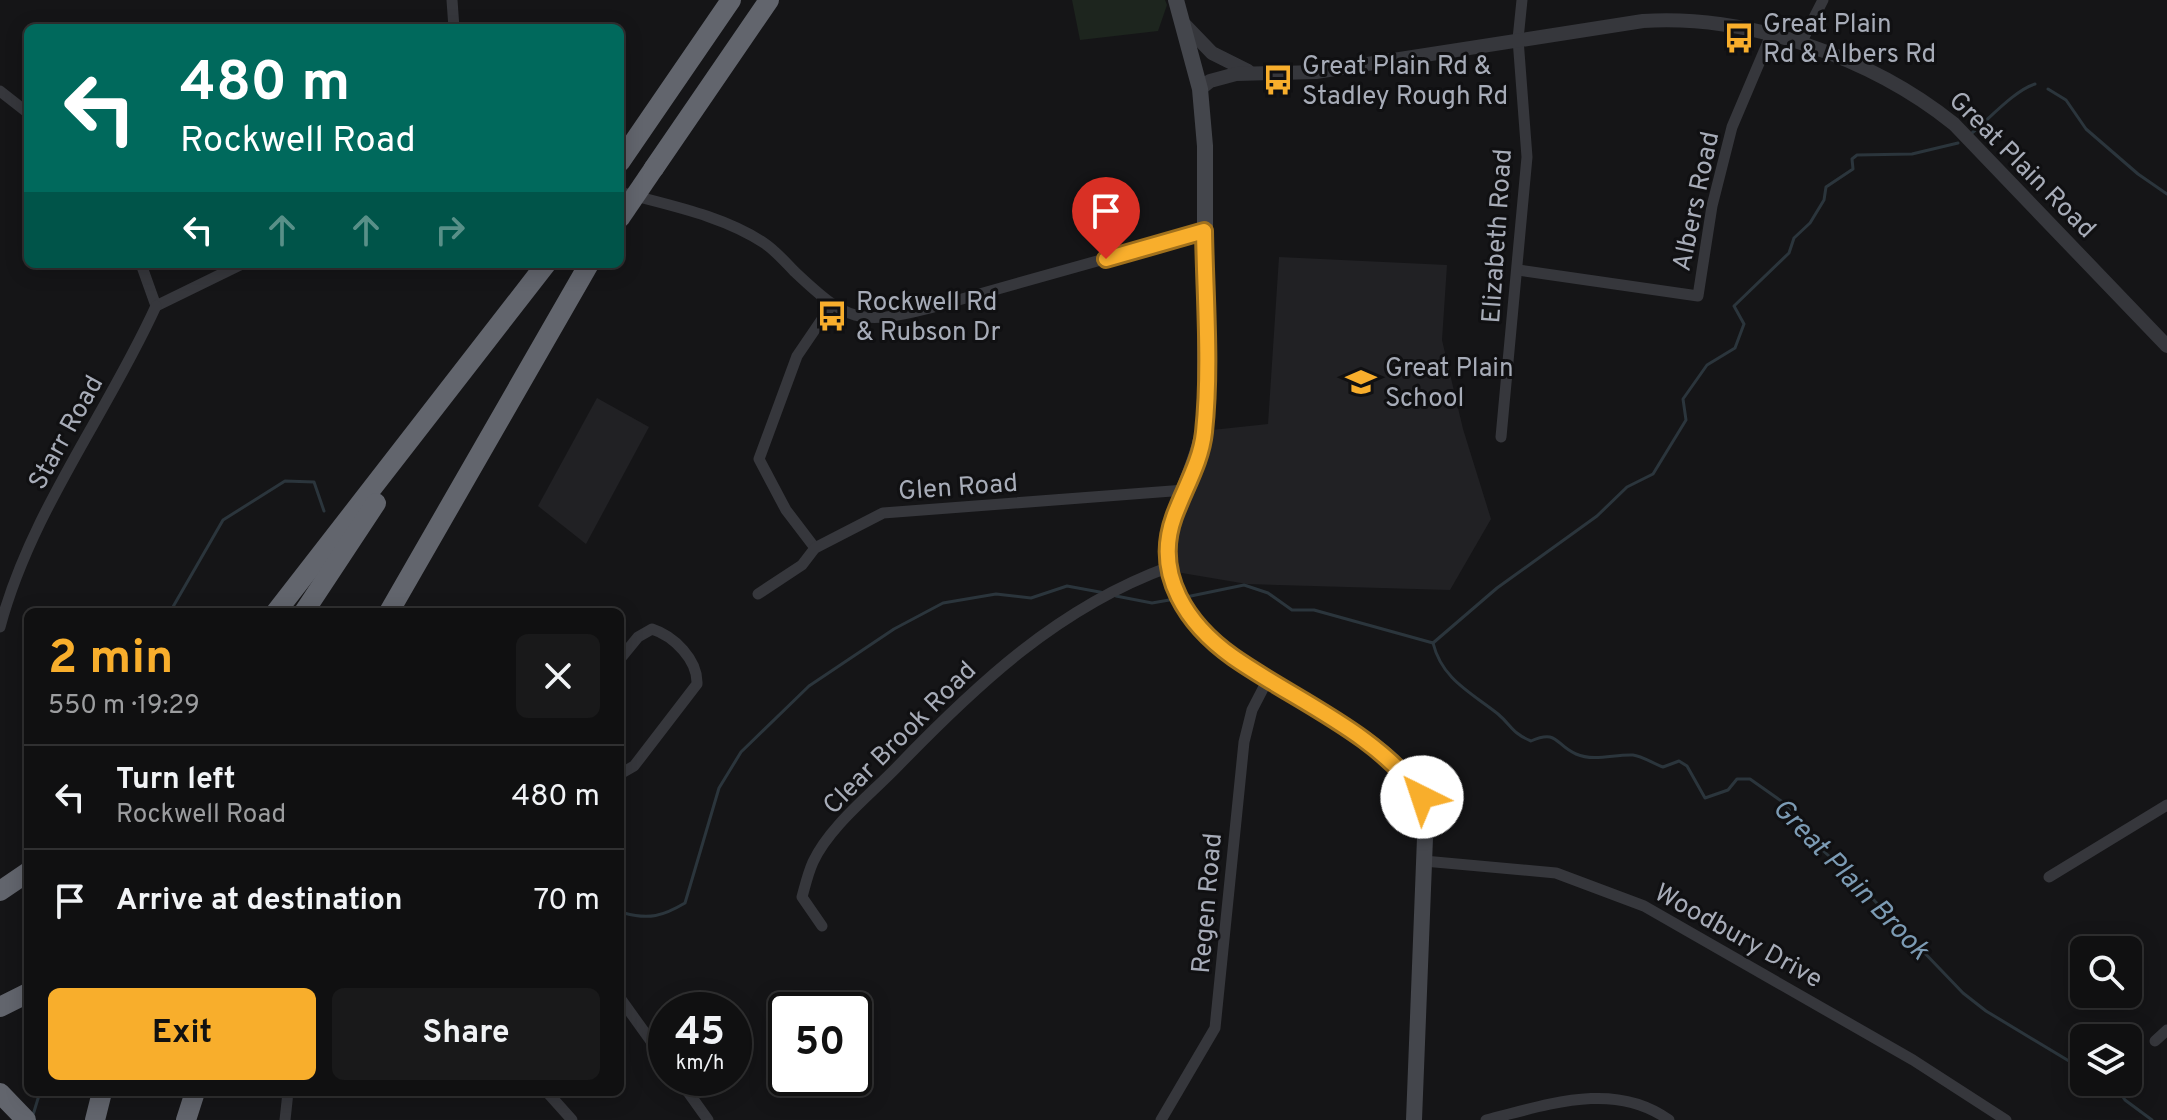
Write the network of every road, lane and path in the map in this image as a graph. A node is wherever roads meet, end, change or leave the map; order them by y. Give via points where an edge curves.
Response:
1 (452, 0) edge
2 (731, 0) edge
3 (769, 0) edge
4 (1176, 0) edge
5 (1522, 0) edge
6 (1823, 0) edge
7 (454, 24) edge
8 (1185, 25) junction
9 (1771, 35) junction
10 (1518, 39) junction
11 (1801, 43) junction
12 (1252, 73) junction
13 (1200, 89) junction
14 (0, 91) edge
15 (24, 110) edge
16 (624, 155) edge
17 (624, 193) edge
18 (624, 212) edge
19 (1204, 231) junction
20 (142, 268) edge
21 (234, 268) edge
22 (545, 268) edge
23 (545, 268) edge
24 (587, 268) edge
25 (1518, 270) junction
26 (156, 306) junction
27 (831, 306) junction
28 (2167, 346) edge
29 (1501, 437) dead end
30 (1185, 490) junction
31 (438, 527) junction
32 (815, 548) junction
33 (1169, 567) junction
34 (758, 594) dead end
35 (279, 608) edge
36 (307, 608) edge
37 (391, 608) edge
38 (397, 608) edge
39 (0, 627) edge
40 (624, 654) edge
41 (1268, 679) junction
42 (624, 772) edge
43 (2167, 805) edge
44 (1424, 861) junction
45 (24, 875) edge
46 (2049, 877) dead end
47 (0, 891) edge
48 (822, 926) dead end
49 (24, 995) edge
50 (624, 1004) edge
51 (0, 1007) edge
52 (2167, 1030) edge
53 (648, 1037) edge
54 (2155, 1041) dead end
55 (0, 1093) edge
56 (101, 1096) edge
57 (194, 1096) edge
58 (202, 1096) edge
59 (288, 1096) edge
60 (551, 1096) edge
61 (691, 1096) edge
62 (26, 1120) edge
63 (95, 1120) edge
64 (186, 1120) edge
65 (196, 1120) edge
66 (285, 1120) edge
67 (572, 1120) edge
68 (708, 1120) edge
69 (1161, 1120) edge
70 (1414, 1120) edge
71 (1486, 1120) edge
72 (1669, 1120) edge
73 (2006, 1120) edge

1 - 7 street
2 - 16 highway
3 - 18 highway, bridge
4 - 8 main road, Great Plain Road
5 - 10 street, Elizabeth Road
6 - 11 street
8 - 12 street, Great Plain Road via 1212,53
8 - 13 main road, Great Plain Road
9 - 10 street, Great Plain Road via 1662,20
9 - 11 street, Great Plain Road
9 - 25 street, Albers Road via 1732,127 1712,206 1698,296
10 - 12 street, Great Plain Road via 1316,72
10 - 25 street, Elizabeth Road via 1527,157
11 - 28 street, Great Plain Road via 1886,78 1954,124
12 - 13 street, Great Plain Road via 1210,81
13 - 19 main road
14 - 15 street
17 - 27 street via 702,216 765,244
19 - 27 street via 886,318 853,316
19 - 30 main road via 1204,431
20 - 26 street
21 - 26 street
22 - 35 highway
23 - 36 highway
24 - 31 highway
25 - 29 street, Elizabeth Road
26 - 39 street, Starr Road via 30,545
27 - 32 street via 797,356 759,459 786,510
30 - 32 street, Glen Road via 883,513
30 - 33 main road via 1169,534
31 - 37 highway
31 - 38 highway
32 - 34 street, Glen Road via 802,565
33 - 41 main road via 1179,598 1221,648
33 - 48 street, Clear Brook Road via 1111,590 1057,622 966,695 834,833 813,862 802,897
40 - 42 street via 652,629 666,633 698,672 697,684 634,766
41 - 44 main road via 1373,746 1410,779 1426,812
41 - 69 street, Regen Road via 1244,742 1215,1028
43 - 46 street
44 - 70 main road
44 - 73 street, Woodbury Drive via 1556,873 1644,906 1913,1060
45 - 47 highway
49 - 51 highway
50 - 53 street
52 - 54 street
55 - 62 highway
56 - 63 highway
57 - 64 highway
58 - 65 highway
59 - 66 street
60 - 67 street
61 - 68 street
71 - 72 street via 1569,1100 1617,1098 1656,1110

